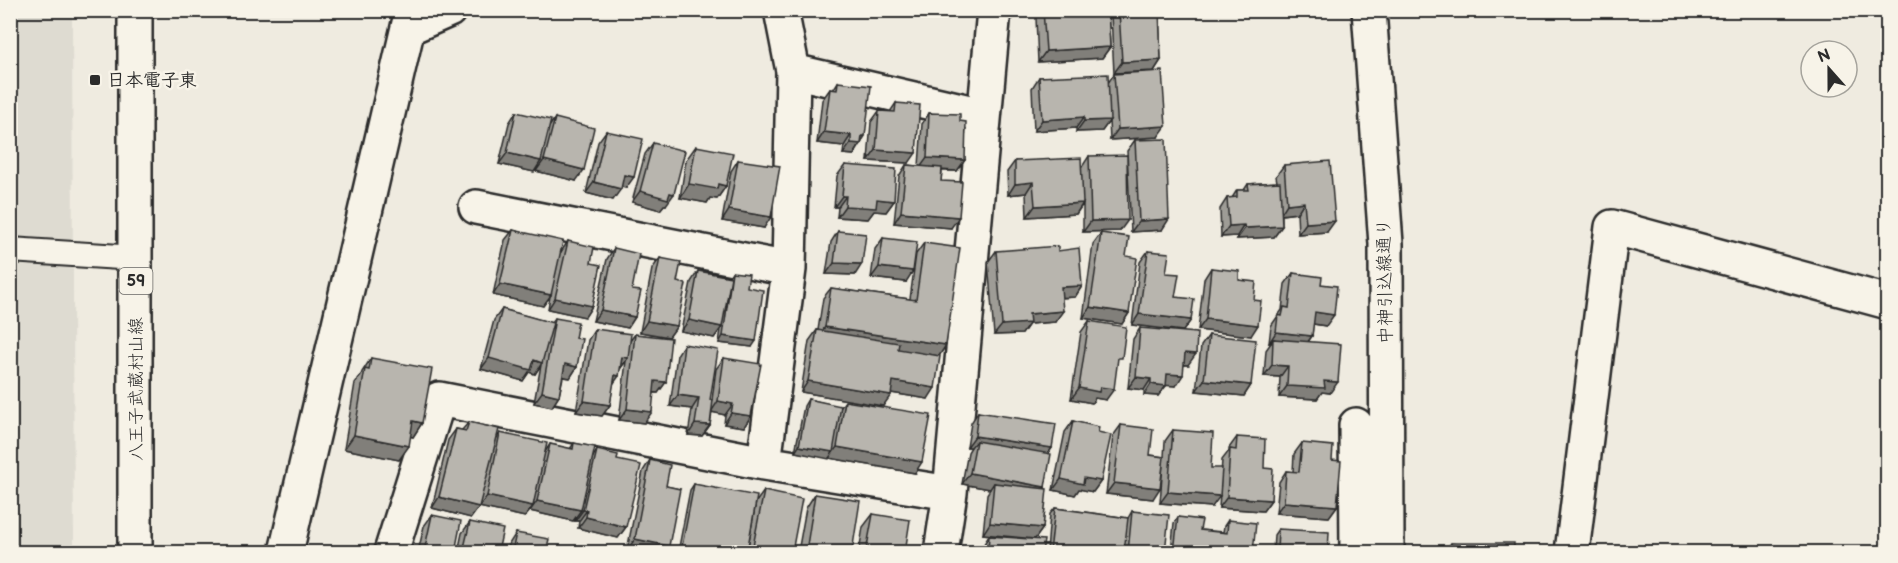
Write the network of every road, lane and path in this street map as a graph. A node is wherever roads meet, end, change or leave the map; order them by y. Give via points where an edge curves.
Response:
1 (135, 10) edge
2 (449, 10) edge
3 (781, 10) edge
4 (994, 10) edge
5 (1369, 10) edge
6 (410, 19) edge
7 (793, 71) junction
8 (983, 115) junction
9 (476, 207) dead end
10 (10, 250) edge
11 (136, 258) junction
12 (789, 269) junction
13 (1887, 303) edge
14 (1356, 425) dead end
15 (764, 464) junction
16 (950, 493) junction
17 (135, 552) edge
18 (286, 552) edge
19 (391, 552) edge
20 (942, 552) edge
21 (1357, 552) edge
22 (1387, 552) edge
23 (1572, 552) edge

1 - 11 street, 八王子武蔵村山線 / 59
2 - 6 street
3 - 7 street
4 - 8 street
5 - 22 street, 中神引込線通り via 1386,244
6 - 18 street
7 - 8 street
7 - 12 street
8 - 16 street
9 - 12 street
10 - 11 lane
11 - 17 street, 八王子武蔵村山線 / 59
12 - 15 street
13 - 23 street via 1612,227
14 - 21 street
15 - 16 street
15 - 19 street via 439,399
16 - 20 street

